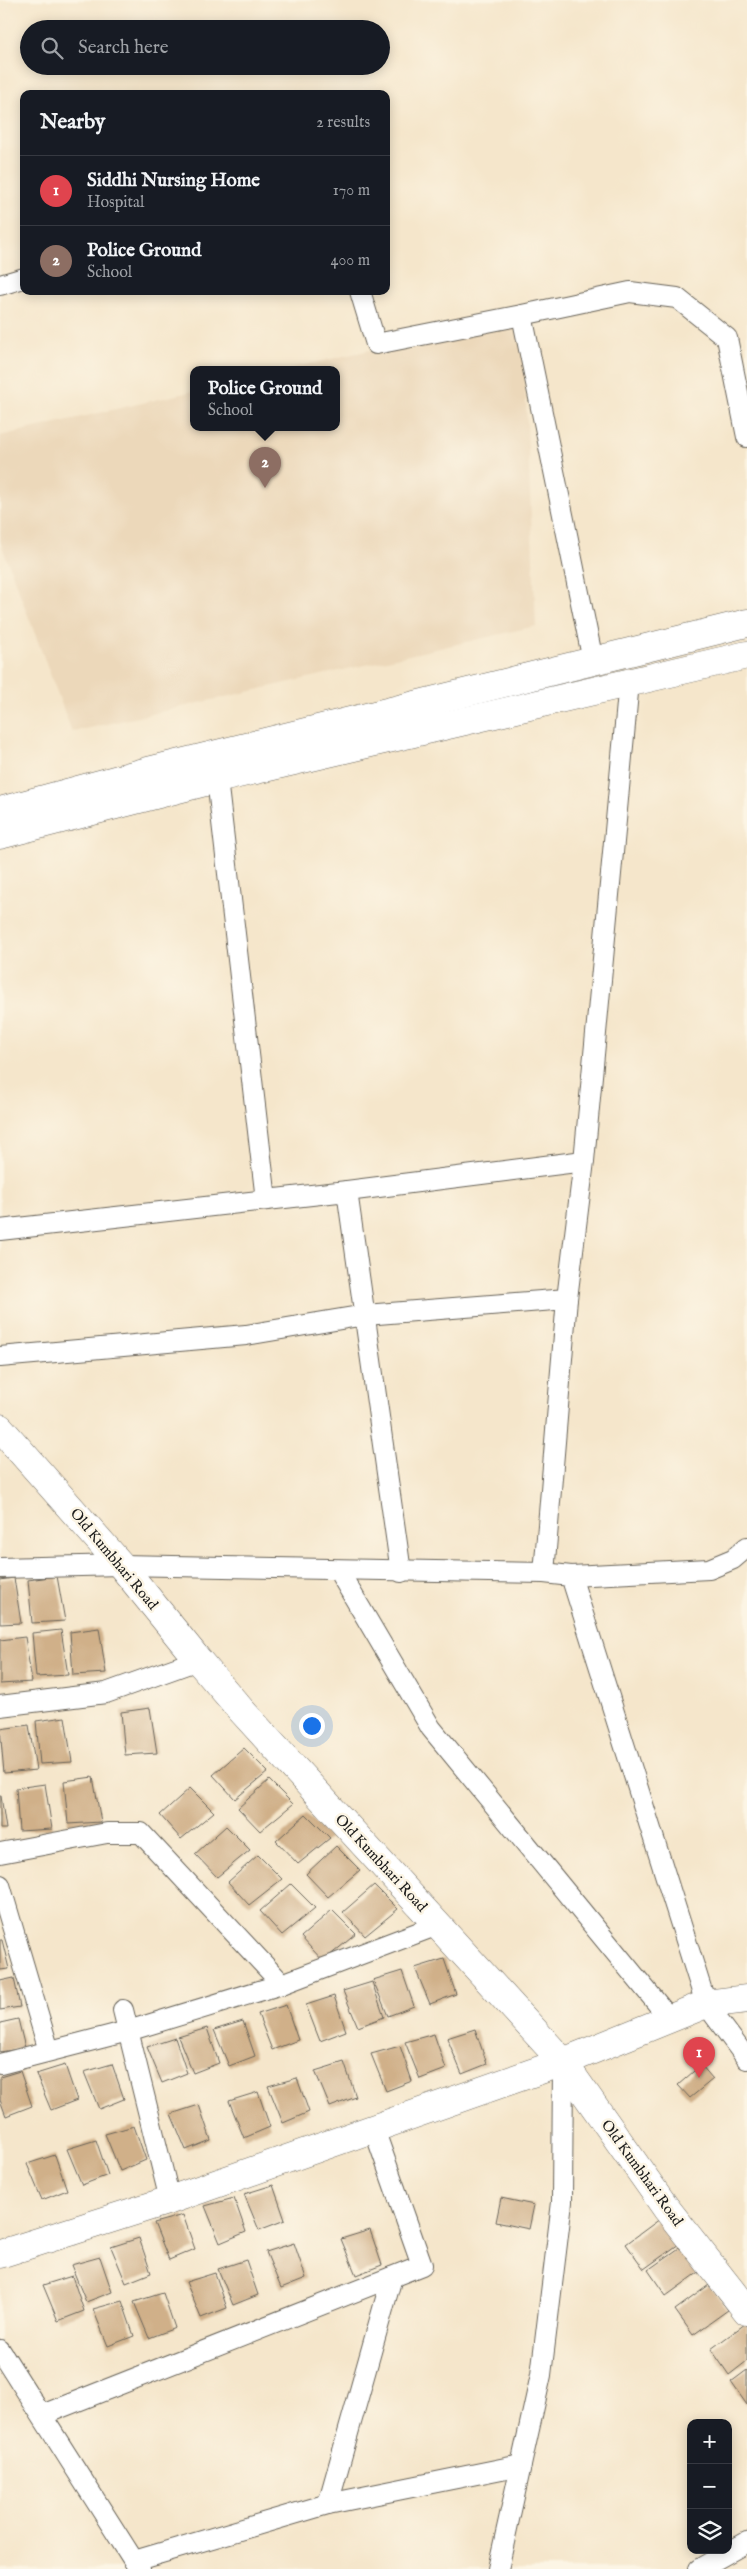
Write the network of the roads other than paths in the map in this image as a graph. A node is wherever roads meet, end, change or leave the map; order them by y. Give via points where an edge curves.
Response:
1 (20, 279) edge
2 (0, 285) edge
3 (361, 295) edge
4 (522, 315) junction
5 (747, 437) edge
6 (747, 624) edge
7 (747, 655) edge
8 (593, 661) junction
9 (630, 682) junction
10 (217, 779) junction
11 (0, 811) edge
12 (0, 836) edge
13 (584, 1162) junction
14 (347, 1191) junction
15 (266, 1200) junction
16 (0, 1230) edge
17 (567, 1299) junction
18 (365, 1315) junction
19 (0, 1356) edge
20 (0, 1428) edge
21 (747, 1547) edge
22 (121, 1565) junction
23 (0, 1568) edge
24 (338, 1570) junction
25 (401, 1572) junction
26 (544, 1573) junction
27 (572, 1576) junction
28 (198, 1660) junction
29 (0, 1706) edge
30 (0, 1853) edge
31 (0, 1885) edge
32 (438, 1925) junction
33 (282, 1984) junction
34 (747, 1999) edge
35 (706, 2004) junction
36 (123, 2010) dead end
37 (670, 2019) junction
38 (128, 2030) junction
39 (49, 2052) junction
40 (747, 2059) edge
41 (563, 2062) junction
42 (0, 2064) edge
43 (374, 2129) junction
44 (170, 2200) junction
45 (0, 2254) edge
46 (392, 2277) junction
47 (747, 2311) edge
48 (0, 2350) edge
49 (42, 2415) junction
50 (521, 2465) junction
51 (328, 2504) junction
52 (747, 2542) edge
53 (137, 2565) edge
54 (498, 2569) edge
55 (699, 2569) edge

1 - 2 street
3 - 4 street via 376,344
4 - 5 street via 630,292 676,298 727,338
4 - 8 street
6 - 8 main road
7 - 9 main road
8 - 11 main road
9 - 10 main road
9 - 13 street
10 - 12 main road
10 - 15 street
13 - 14 street
13 - 17 street
14 - 15 street
14 - 18 street
15 - 16 street
17 - 18 street
17 - 26 street
18 - 19 street via 246,1335
18 - 25 street
20 - 22 main road, Old Kumbhari Road
21 - 27 street via 733,1559 709,1569
22 - 23 street
22 - 24 street
22 - 28 main road, Old Kumbhari Road
24 - 25 street
24 - 37 street via 431,1728
25 - 26 street
26 - 27 street
27 - 35 street
28 - 29 street via 106,1693
28 - 32 main road, Old Kumbhari Road
30 - 33 street via 107,1833 141,1833
31 - 39 street
32 - 33 street
32 - 41 main road, Old Kumbhari Road
33 - 38 street
34 - 35 main road
35 - 37 main road
35 - 40 street
36 - 38 street
37 - 41 main road
38 - 39 street
38 - 44 street
39 - 42 street
41 - 43 main road
41 - 47 main road, Old Kumbhari Road via 666,2208
41 - 50 street via 562,2202 541,2375
43 - 44 main road
43 - 46 street via 422,2265
44 - 45 main road
46 - 49 street
46 - 51 street
48 - 49 street
49 - 53 street
50 - 51 street
50 - 54 street
51 - 53 street
52 - 55 street

